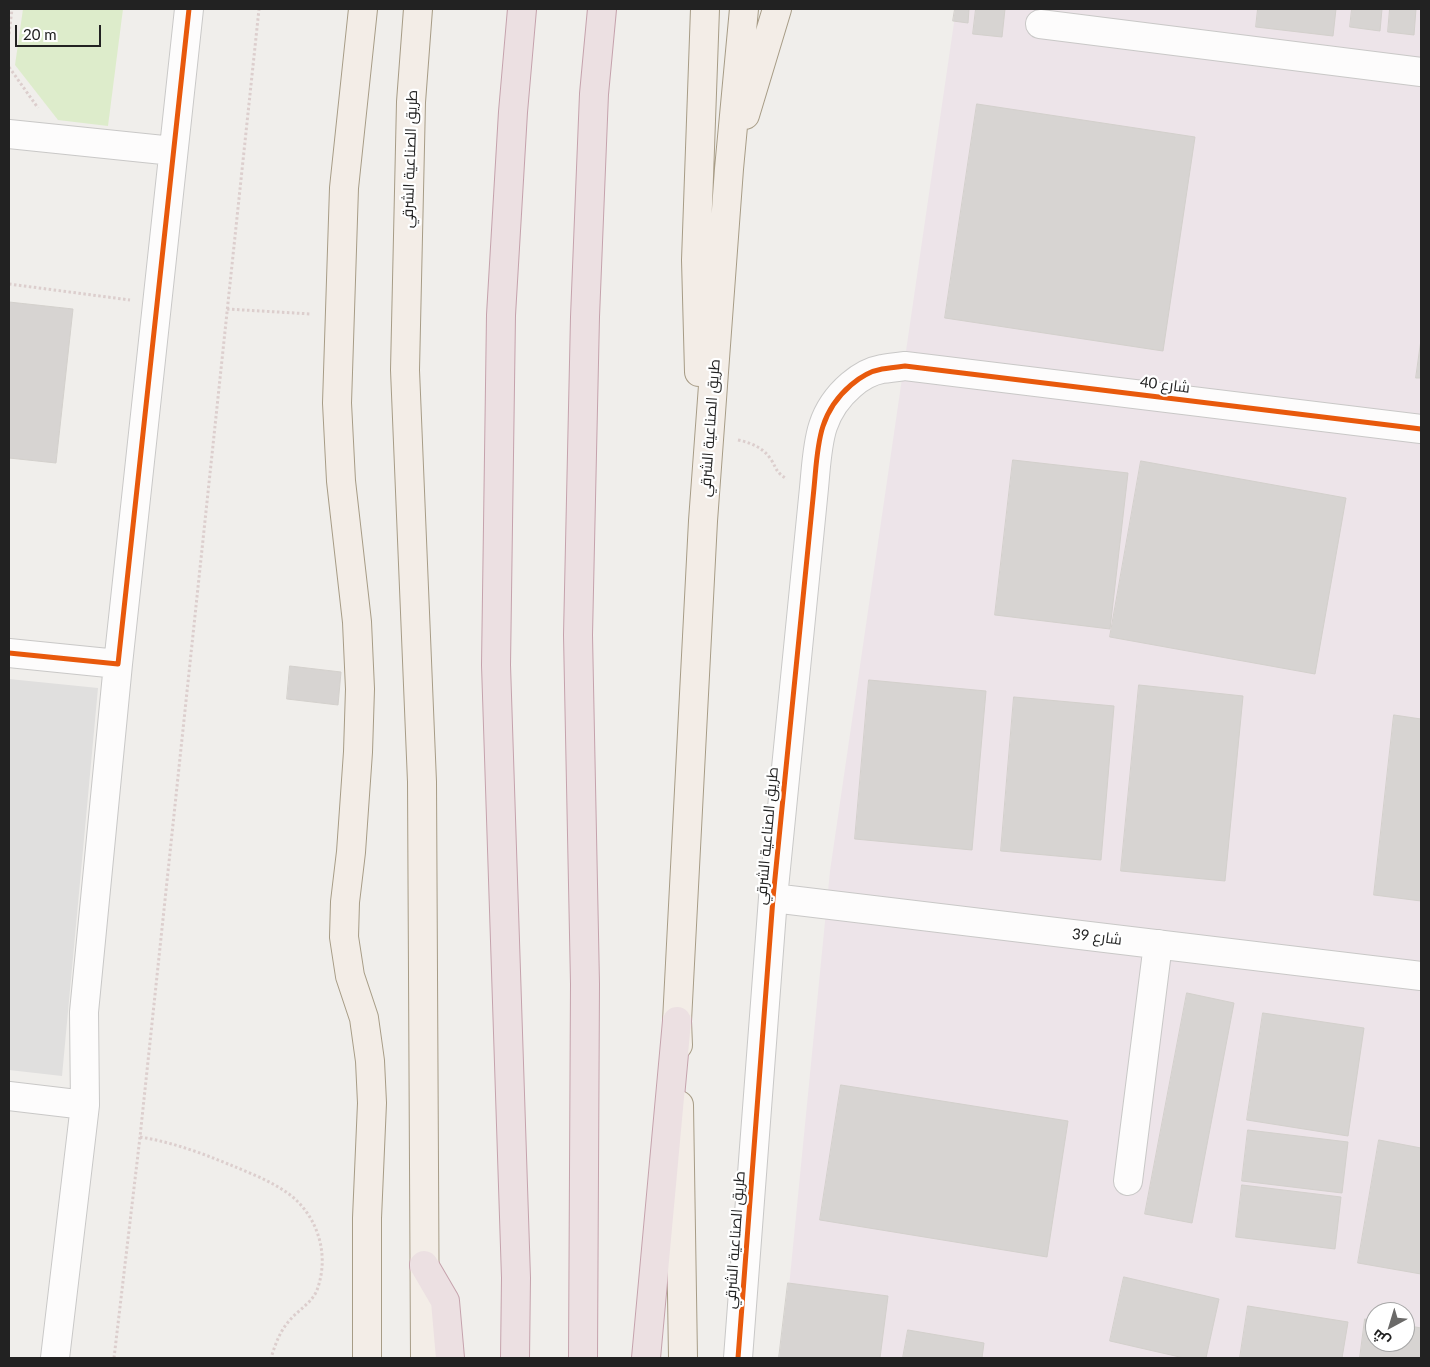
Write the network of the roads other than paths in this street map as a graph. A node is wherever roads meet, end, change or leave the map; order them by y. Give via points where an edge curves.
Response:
1 (189, 9) edge
2 (363, 9) edge
3 (418, 9) edge
4 (522, 9) edge
5 (602, 9) edge
6 (705, 9) edge
7 (744, 9) edge
8 (777, 9) edge
9 (1040, 24) dead end
10 (1421, 72) edge
11 (9, 134) edge
12 (173, 151) junction
13 (729, 169) junction
14 (905, 366) joint
15 (1421, 429) edge
16 (703, 521) junction
17 (9, 653) edge
18 (118, 664) junction
19 (773, 898) junction
20 (1158, 944) junction
21 (1421, 976) edge
22 (677, 1021) junction
23 (9, 1096) edge
24 (85, 1105) junction
25 (1128, 1181) dead end
26 (424, 1265) junction
27 (55, 1358) edge
28 (367, 1358) edge
29 (426, 1358) edge
30 (450, 1358) edge
31 (515, 1358) edge
32 (583, 1358) edge
33 (646, 1358) edge
34 (683, 1358) edge
35 (738, 1358) edge

1 - 12 street
2 - 28 main road via 344,188 337,403 360,689 344,936 350,976 364,1018 370,1061
3 - 26 main road, طريق الصناعية الشرقي via 411,102 405,370 422,782
4 - 31 highway via 501,315 496,665 516,1278
5 - 32 highway via 594,94 585,318 578,635 584,984
6 - 16 main road via 696,260
7 - 13 main road, طريق الصناعية الشرقي
8 - 13 main road
9 - 10 street
11 - 12 street
12 - 18 street
13 - 16 main road, طريق الصناعية الشرقي
14 - 15 street, شارع 40
14 - 19 street, طريق الصناعية الشرقي via 880,369 858,379 839,395 826,416 819,440
16 - 22 main road, طريق الصناعية الشرقي
17 - 18 street
18 - 24 street via 84,1012
19 - 20 street, شارع 39
19 - 35 street, طريق الصناعية الشرقي
20 - 21 street, شارع 39
20 - 25 street
22 - 33 highway
22 - 34 main road, طريق الصناعية الشرقي
23 - 24 street
24 - 27 street
26 - 29 main road, طريق الصناعية الشرقي
26 - 30 highway via 446,1302

